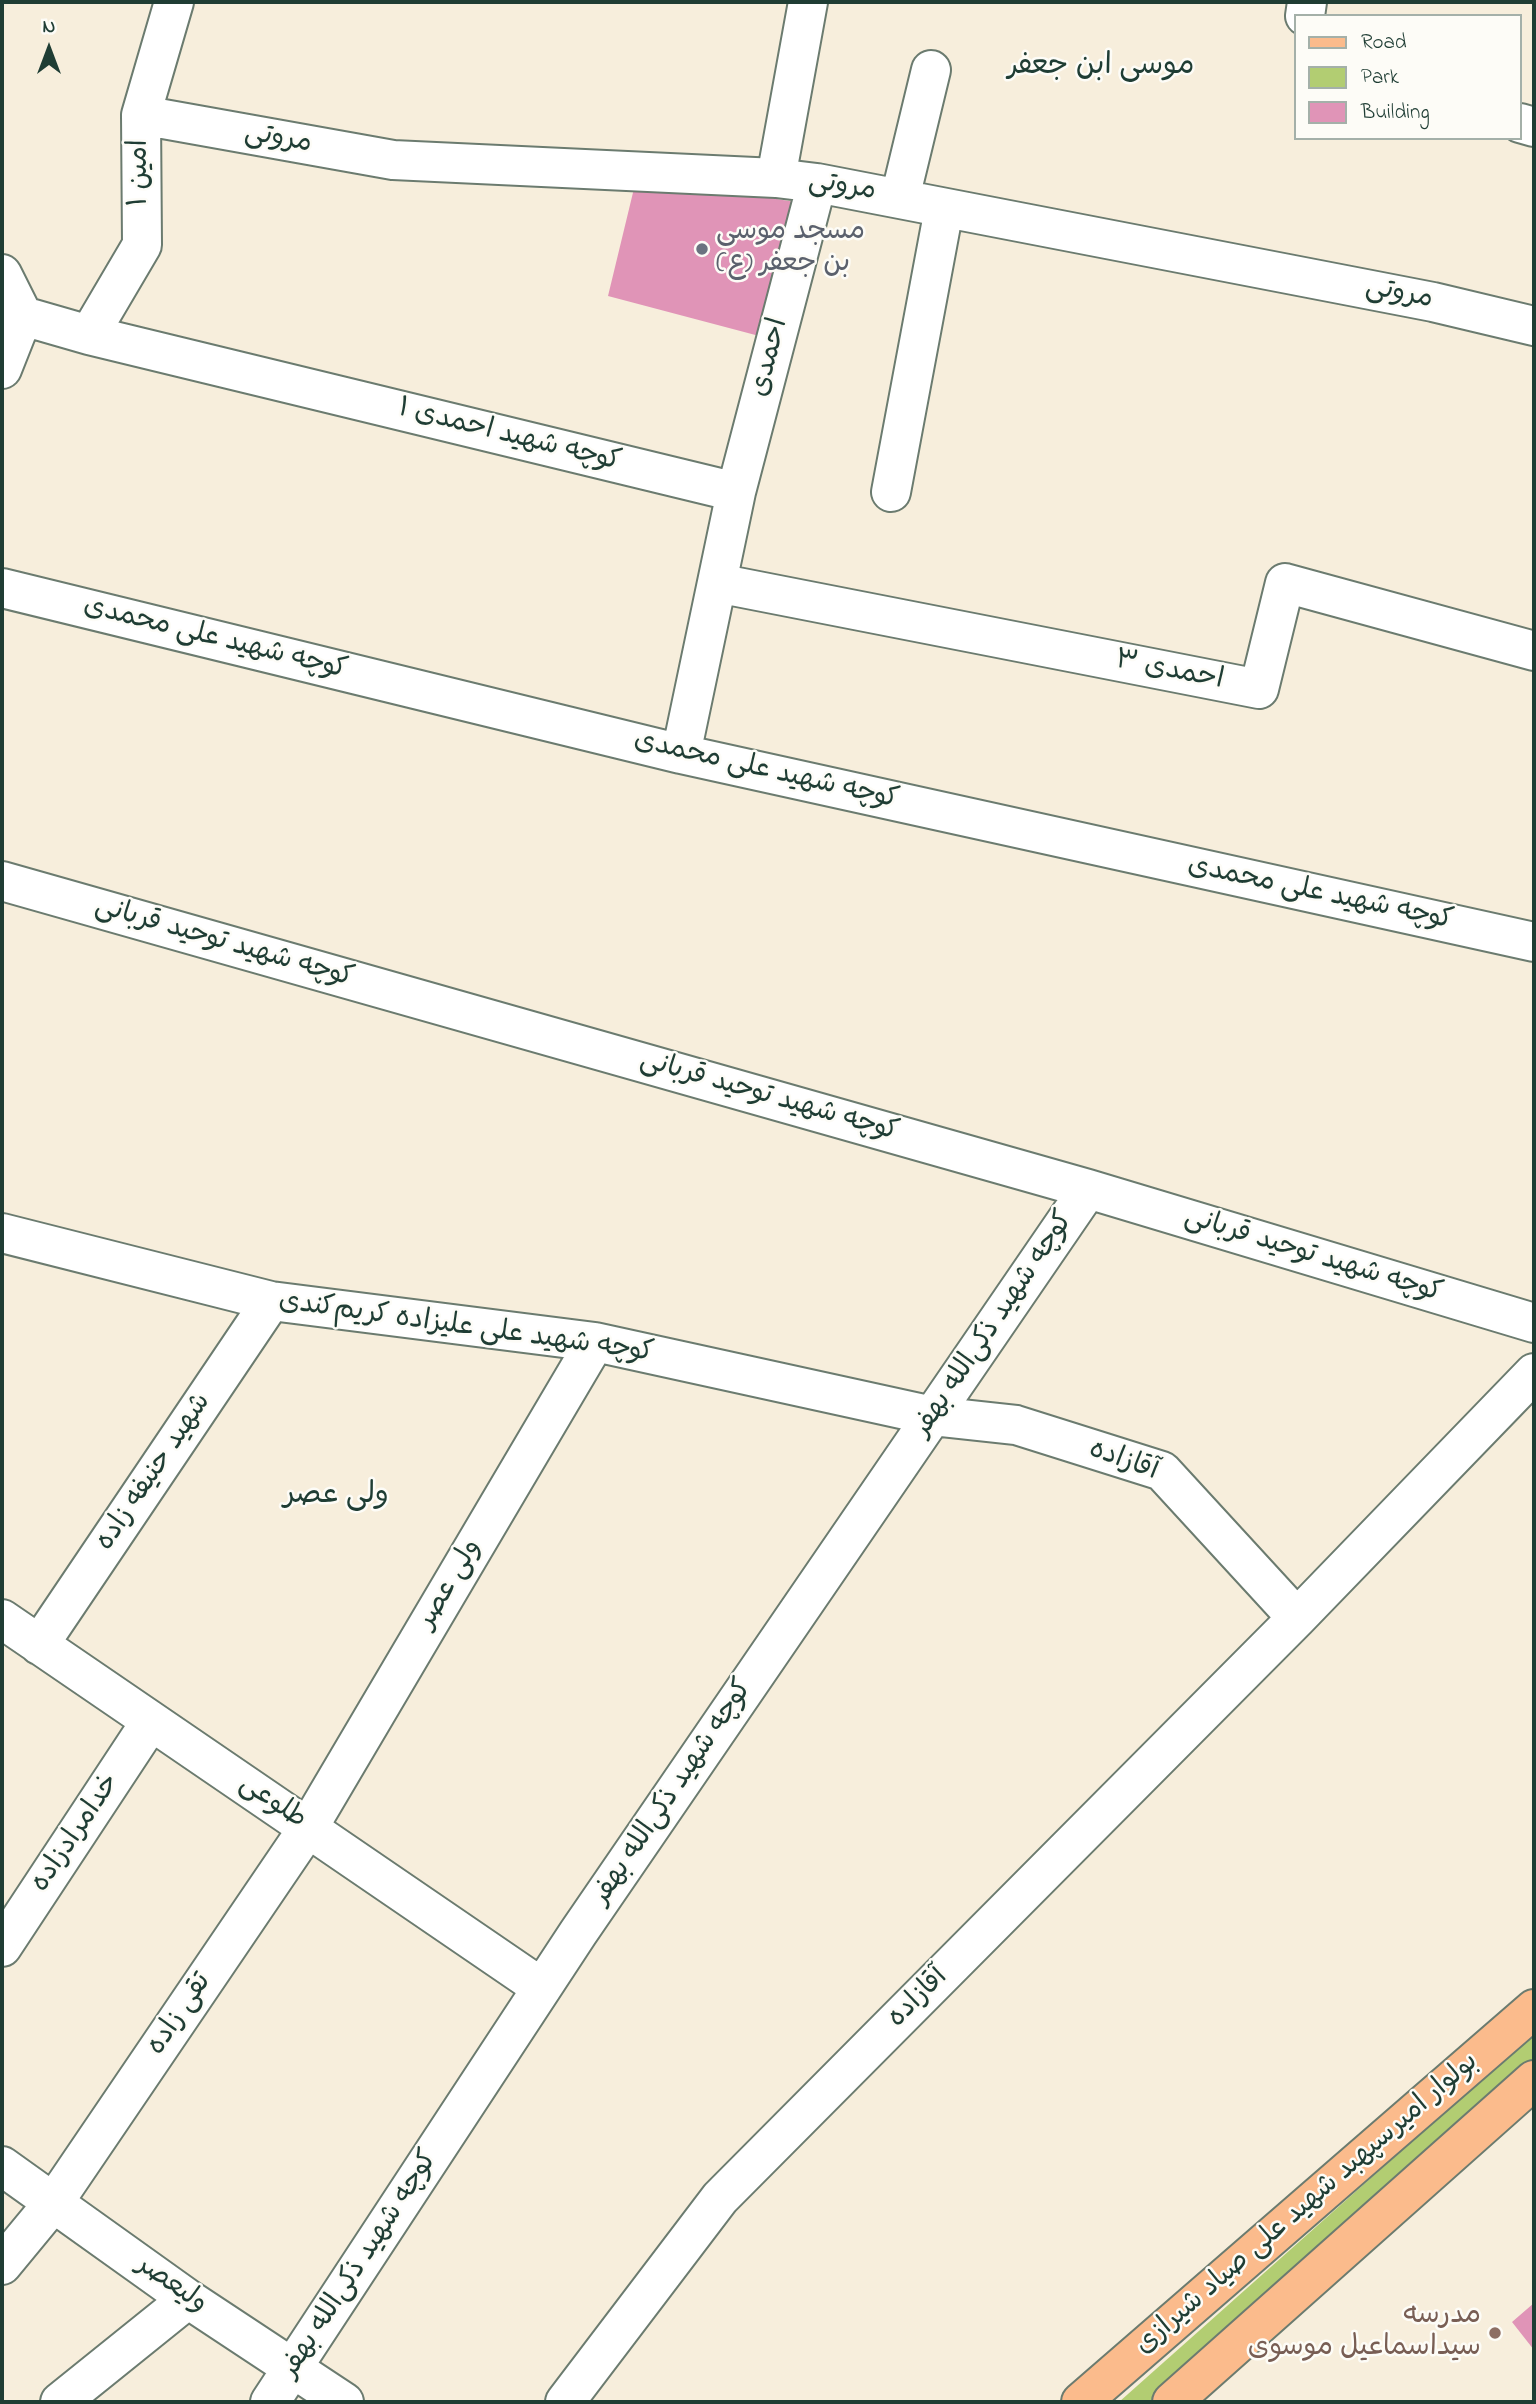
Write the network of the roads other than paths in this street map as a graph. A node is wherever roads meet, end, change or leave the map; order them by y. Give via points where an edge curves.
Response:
1 (174, 2) edge
2 (808, 2) edge
3 (932, 70) dead end
4 (141, 116) junction
5 (776, 178) junction
6 (817, 183) junction
7 (900, 198) junction
8 (944, 209) junction
9 (2, 274) edge
10 (23, 316) junction
11 (1534, 326) edge
12 (89, 335) junction
13 (2, 369) edge
14 (736, 492) junction
15 (891, 492) dead end
16 (717, 583) junction
17 (2, 588) edge
18 (1534, 651) edge
19 (681, 754) junction
20 (2, 881) edge
21 (1534, 942) edge
22 (1088, 1189) junction
23 (2, 1233) edge
24 (271, 1301) junction
25 (1534, 1323) edge
26 (595, 1342) junction
27 (1534, 1373) edge
28 (933, 1416) junction
29 (1297, 1618) junction
30 (2, 1619) edge
31 (39, 1644) junction
32 (151, 1721) junction
33 (308, 1828) junction
34 (2, 1947) edge
35 (542, 1988) junction
36 (1534, 2009) edge
37 (1534, 2080) edge
38 (2, 2166) edge
39 (54, 2202) junction
40 (2, 2266) edge
41 (187, 2298) junction
42 (292, 2370) junction
43 (60, 2402) edge
44 (270, 2402) edge
45 (344, 2402) edge
46 (565, 2402) edge
47 (1081, 2402) edge
48 (1172, 2402) edge

1 - 4 street, امین ۱
2 - 5 street
3 - 7 street
4 - 5 street, مروتی via 393,160
4 - 12 street, امین ۱ via 142,245
5 - 6 street, مروتی
6 - 7 street, مروتی
6 - 14 street, احمدی
7 - 8 street, مروتی
8 - 11 street, مروتی via 1433,302
8 - 15 street
9 - 10 street
10 - 12 street, کوچه شهید احمدی ۱
10 - 13 street
12 - 14 street, کوچه شهید احمدی ۱
14 - 16 street
16 - 18 street, احمدی ۳ via 1259,689 1284,583
16 - 19 street
17 - 19 street, کوچه شهید علی محمدی
19 - 21 street, کوچه شهید علی محمدی
20 - 22 street, کوچه شهید توحید قربانی
22 - 25 street, کوچه شهید توحید قربانی
22 - 28 street, کوچه شهید ذکی‌الله بهفر
23 - 24 street, کوچه شهید علی علیزاده کریم‌کندی
24 - 26 street, کوچه شهید علی علیزاده کریم‌کندی
24 - 31 street, شهید حنیفه زاده
26 - 28 street, کوچه شهید علی علیزاده کریم‌کندی
26 - 33 street, ولی عصر
27 - 29 street, آقازاده
28 - 29 street, آقازاده via 1016,1425 1162,1471
28 - 35 street, کوچه شهید ذکی‌الله بهفر
29 - 46 street, آقازاده via 720,2198
30 - 31 street, طلوعی
31 - 32 street, طلوعی
32 - 33 street, طلوعی
32 - 34 street, خدامرادزاده
33 - 35 street, طلوعی
33 - 39 street, تقی زاده
35 - 42 street, کوچه شهید ذکی‌الله بهفر
36 - 47 main road, بولوار امیرسپهبد شهید علی صیاد شیرازی
37 - 48 main road, بولوار امیرسپهبد شهید علی صیاد شیرازی
38 - 39 street, ولیعصر
39 - 40 street, تقی زاده
39 - 41 street, ولیعصر
41 - 42 street, ولیعصر
41 - 43 street
42 - 44 street, کوچه شهید ذکی‌الله بهفر
42 - 45 street, ولیعصر

